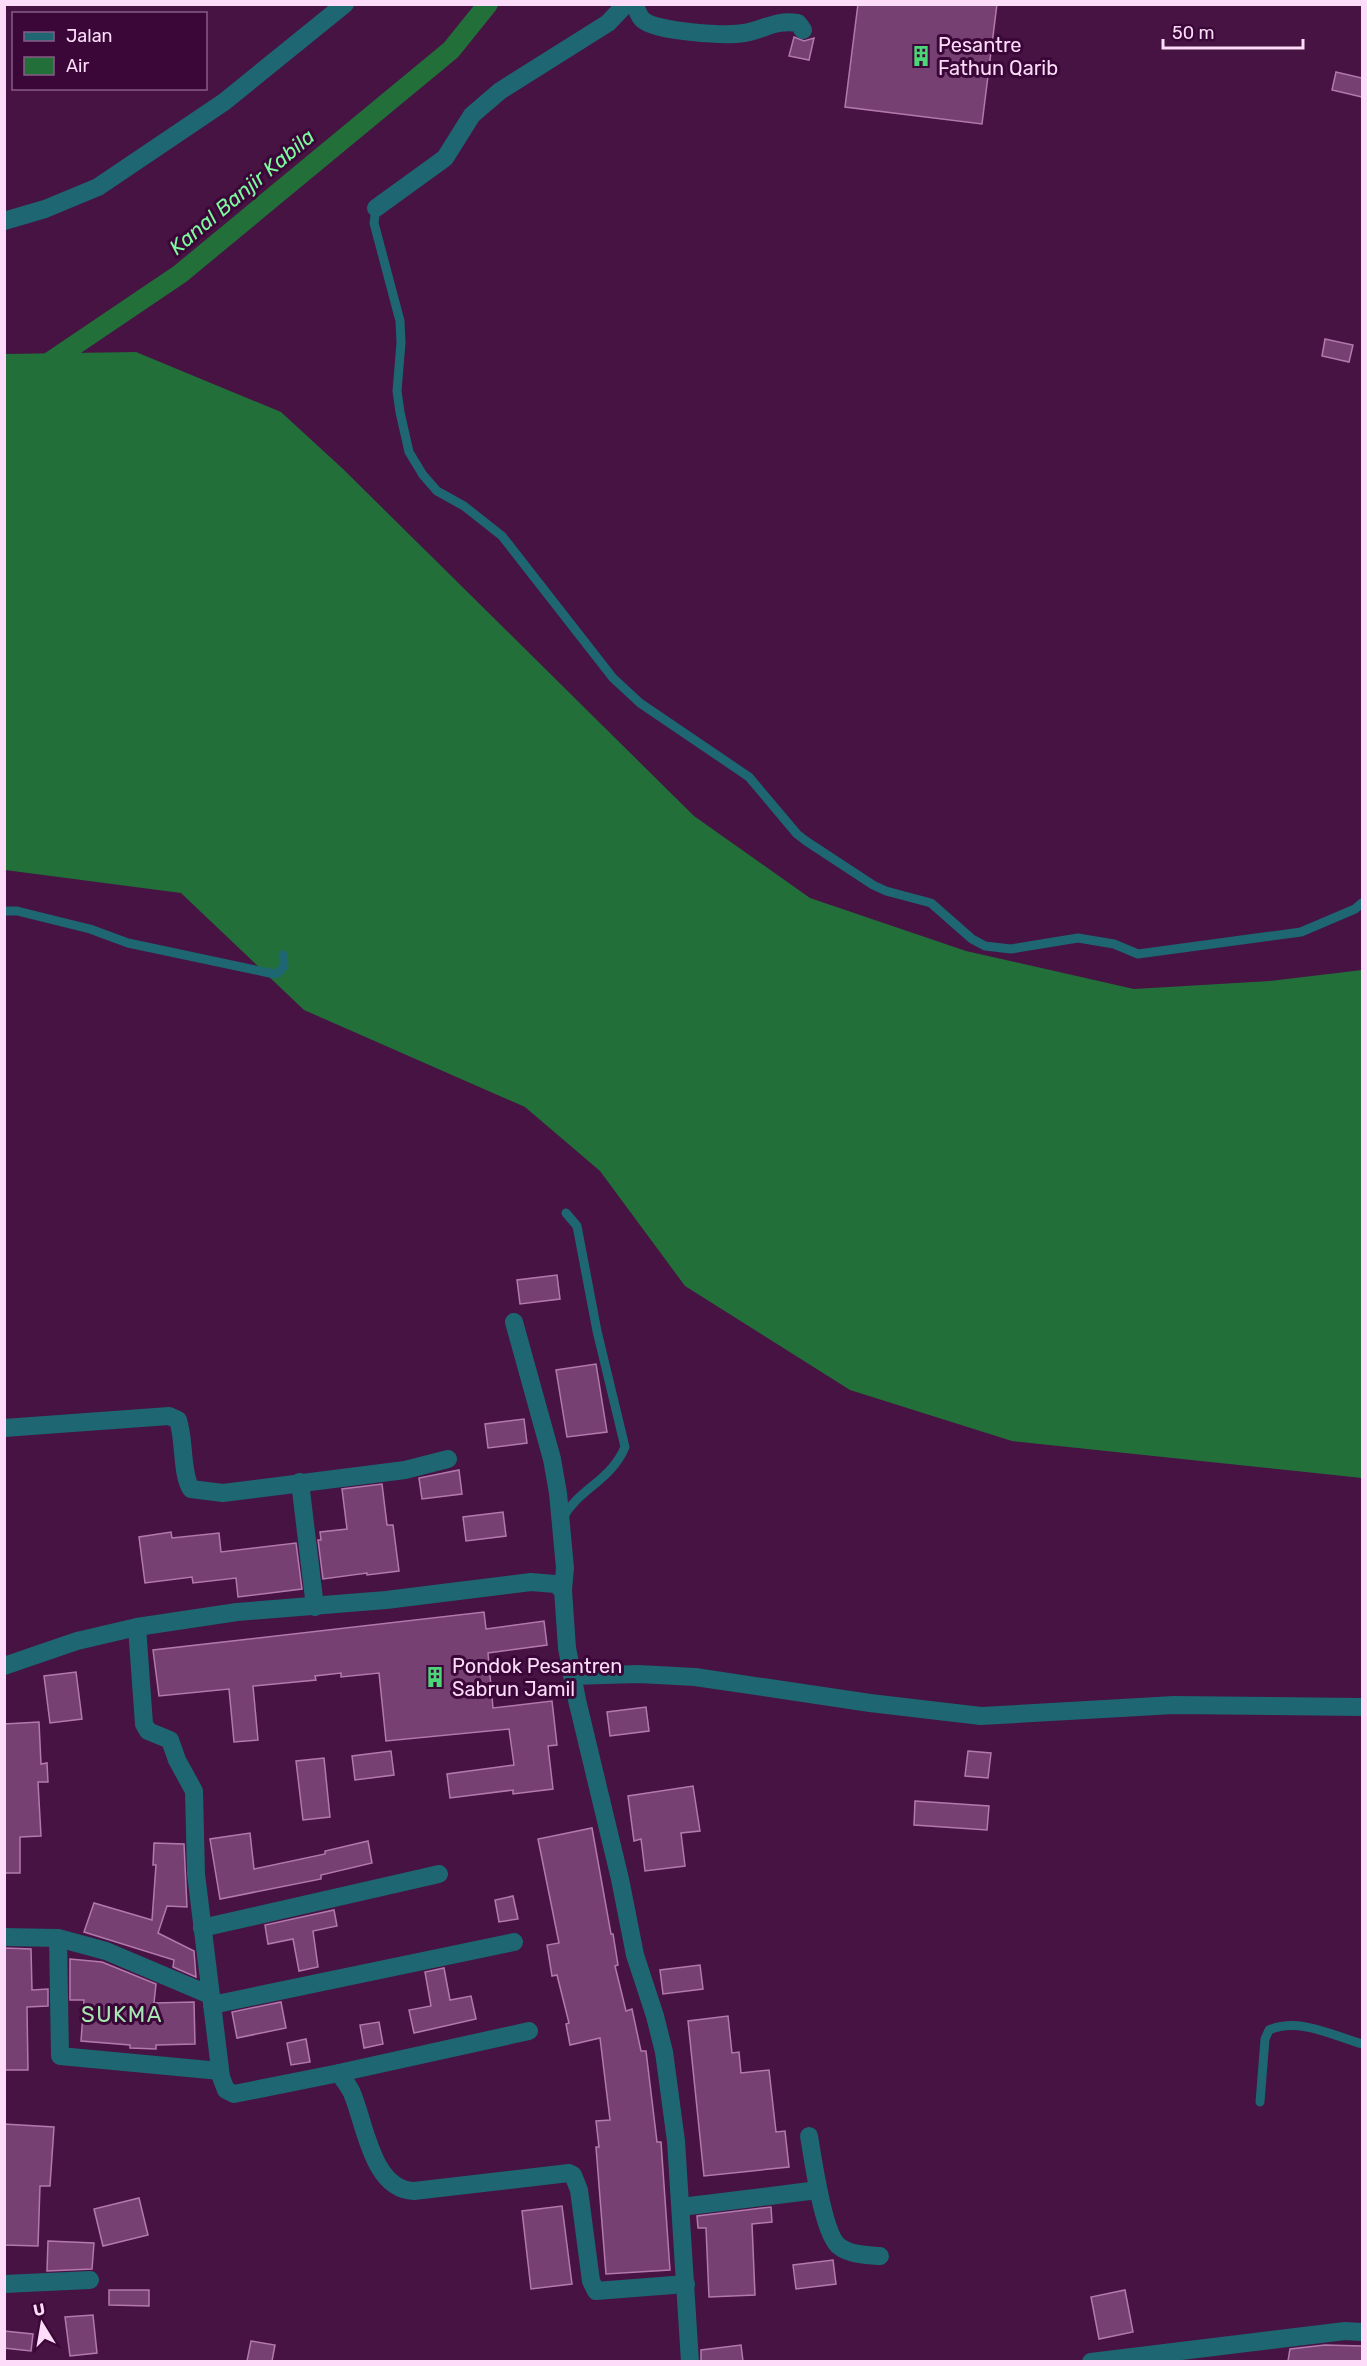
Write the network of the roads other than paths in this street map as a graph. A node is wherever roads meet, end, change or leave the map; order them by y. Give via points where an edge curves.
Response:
1 (626, 4) edge
2 (634, 4) edge
3 (345, 5) edge
4 (803, 30) dead end
5 (376, 208) joint
6 (4, 220) edge
7 (1362, 903) edge
8 (4, 910) edge
9 (283, 955) dead end
10 (566, 1213) dead end
11 (514, 1322) dead end
12 (4, 1428) edge
13 (448, 1459) dead end
14 (300, 1482) junction
15 (561, 1523) junction
16 (563, 1590) junction
17 (315, 1607) junction
18 (137, 1627) junction
19 (4, 1666) edge
20 (572, 1676) junction
21 (1362, 1707) edge
22 (439, 1874) dead end
23 (202, 1928) junction
24 (4, 1937) edge
25 (58, 1938) junction
26 (514, 1942) dead end
27 (211, 2000) junction
28 (529, 2031) dead end
29 (1362, 2044) edge
30 (220, 2071) junction
31 (339, 2073) junction
32 (1260, 2102) dead end
33 (809, 2136) dead end
34 (818, 2190) junction
35 (681, 2207) junction
36 (880, 2256) dead end
37 (90, 2280) dead end
38 (4, 2284) edge
39 (686, 2284) junction
40 (1362, 2332) edge
41 (690, 2361) edge
42 (1092, 2361) edge

1 - 5 street via 608,23 500,91 472,115 445,158
2 - 4 street via 643,20 663,28 744,33 788,21 798,23
3 - 6 street via 224,102 98,187 37,212
5 - 7 lane via 374,223 400,321 399,412 410,452 423,475 437,491 464,506 502,536 613,678 640,703 749,777 806,841 873,885 931,903 985,946 1011,949 1078,938 1138,954 1301,932
8 - 9 lane via 90,929 128,943 263,972 278,974 284,966
10 - 15 lane via 577,1226 625,1447 607,1476 586,1492
11 - 15 street via 552,1459
12 - 14 street via 169,1416 178,1420 183,1435 186,1482 191,1490 223,1493
13 - 14 street via 405,1470
14 - 17 street
15 - 16 street
16 - 17 street via 555,1584 531,1582
16 - 20 street
17 - 18 street via 237,1612
18 - 19 street via 76,1641
18 - 23 street via 144,1724 148,1731 170,1740 194,1791
20 - 21 street via 695,1677 981,1716 1174,1705
20 - 35 street via 635,1955 664,2052
22 - 23 street
23 - 27 street
24 - 25 street
25 - 27 street via 106,1951
25 - 30 street via 60,2056
26 - 27 street
27 - 30 street
28 - 31 street
29 - 32 lane via 1316,2029 1277,2026 1269,2030
30 - 31 street via 226,2090 234,2094
31 - 39 street via 351,2091 376,2162 397,2187 414,2191 569,2173 577,2180 591,2281 596,2291
33 - 34 street
34 - 35 street
34 - 36 street via 833,2242 858,2254
35 - 39 street
37 - 38 street
39 - 41 street
40 - 42 street

